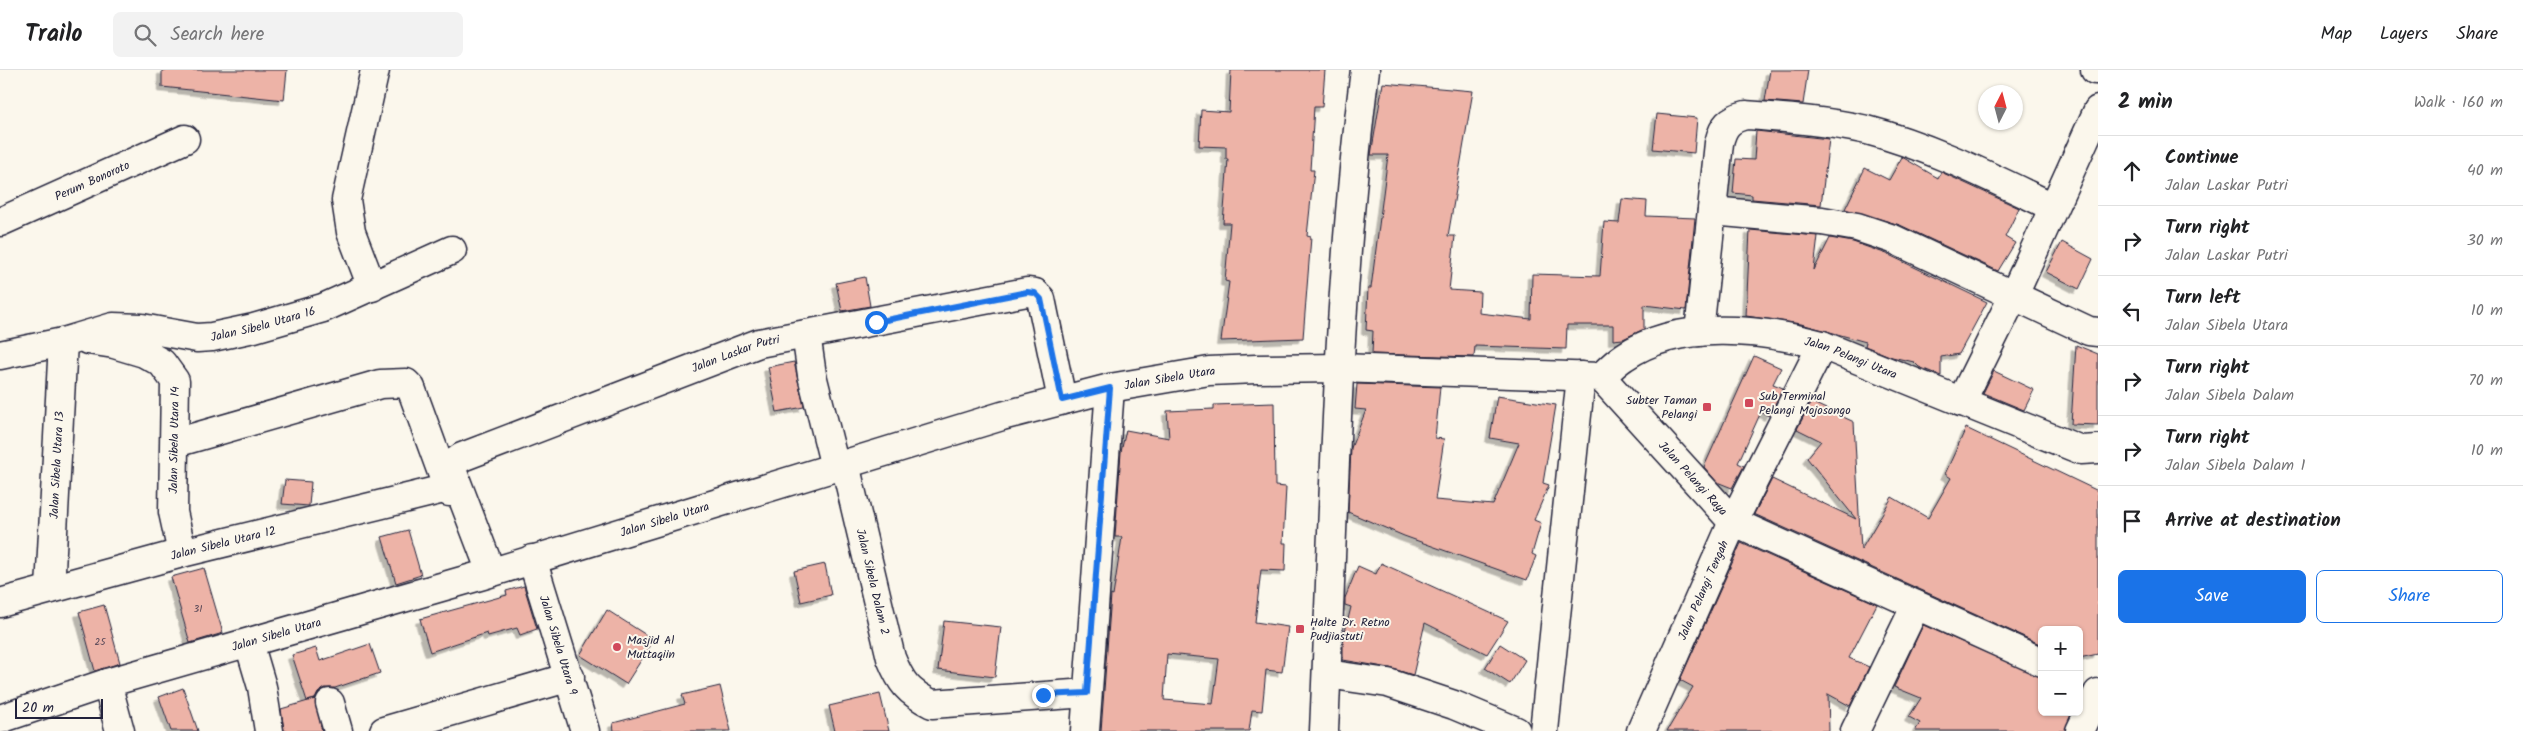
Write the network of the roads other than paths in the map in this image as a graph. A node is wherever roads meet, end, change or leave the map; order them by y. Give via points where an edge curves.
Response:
1 (375, 70) edge
2 (1365, 70) edge
3 (2098, 110) edge
4 (185, 139) dead end
5 (2053, 207) junction
6 (1712, 211) junction
7 (0, 222) edge
8 (452, 250) dead end
9 (372, 287) junction
10 (2013, 297) junction
11 (1699, 332) junction
12 (2098, 332) edge
13 (806, 334) junction
14 (68, 340) junction
15 (1822, 345) junction
16 (0, 355) edge
17 (1339, 368) junction
18 (1591, 376) junction
19 (1110, 388) junction
20 (1062, 400) junction
21 (1961, 402) junction
22 (175, 443) junction
23 (2092, 452) edge
24 (840, 466) junction
25 (448, 488) junction
26 (1733, 522) junction
27 (182, 553) junction
28 (532, 559) junction
29 (487, 573) junction
30 (50, 589) junction
31 (0, 603) edge
32 (1916, 605) junction
33 (249, 643) junction
34 (2038, 660) edge
35 (1327, 674) junction
36 (570, 677) junction
37 (2083, 680) edge
38 (107, 683) junction
39 (2098, 687) edge
40 (1087, 693) junction
41 (2098, 693) edge
42 (330, 703) dead end
43 (0, 719) edge
44 (457, 721) edge
45 (395, 730) edge
46 (120, 731) edge
47 (269, 731) edge
48 (338, 731) edge
49 (586, 731) edge
50 (1085, 731) edge
51 (1324, 731) edge
52 (1516, 731) edge
53 (1544, 731) edge
54 (1641, 731) edge
55 (1855, 731) edge
56 (2080, 731) edge

1 - 9 street via 347,193 348,221
2 - 17 street via 1348,222
3 - 5 street
4 - 7 street, Perum Bonoroto
5 - 6 street via 1942,155 1867,130 1746,115 1732,119 1723,129
5 - 10 street
6 - 10 street via 1857,227 1893,239
6 - 11 street
8 - 9 street, Jalan Sibela Utara 16
9 - 14 street, Jalan Sibela Utara 16 via 300,316 212,338 113,327
10 - 12 street via 2089,331
10 - 21 street
11 - 15 street, Jalan Pelangi Utara via 1755,332
11 - 18 street, Jalan Pelangi Utara via 1659,340
13 - 20 street, Jalan Laskar Putri via 1018,293 1035,293 1041,299
13 - 24 street, Jalan Sibela Dalam 2 via 812,375
13 - 29 street, Jalan Laskar Putri via 759,343 455,462 452,470
14 - 16 street, Jalan Sibela Utara 16
14 - 22 street, Jalan Sibela Utara 14 via 114,344 144,353 162,363 175,381
14 - 30 street, Jalan Sibela Utara 13
15 - 21 street, Jalan Pelangi Utara
15 - 26 street, Jalan Pelangi Tengah
17 - 18 street
17 - 19 street, Jalan Sibela Utara via 1209,371
17 - 35 street
18 - 26 street, Jalan Pelangi Raya
18 - 53 street
19 - 20 street, Jalan Sibela Utara
19 - 40 street
20 - 24 street, Jalan Sibela Utara
21 - 23 street, Jalan Pelangi Utara
22 - 25 street via 380,384 406,383 411,388
22 - 27 street, Jalan Sibela Utara 14 via 173,512
24 - 28 street, Jalan Sibela Utara
24 - 40 street, Jalan Sibela Dalam 2 via 891,658 899,678 914,695 932,704
25 - 27 street, Jalan Sibela Utara 12
25 - 29 street
26 - 32 street, Jalan Pelangi Raya
26 - 54 street, Jalan Pelangi Tengah
27 - 30 street, Jalan Sibela Utara 12
28 - 29 street, Jalan Sibela Utara
28 - 36 street, Jalan Sibela Utara 9
29 - 33 street, Jalan Sibela Utara
30 - 31 street, Jalan Sibela Utara 12
32 - 34 street, Jalan Pelangi Raya
32 - 55 street
33 - 38 street, Jalan Sibela Utara
33 - 47 street via 262,687
35 - 51 street
35 - 52 street via 1388,683 1454,705
36 - 44 street
36 - 49 street, Jalan Sibela Utara 9
37 - 39 street
38 - 43 street, Jalan Sibela Utara
38 - 46 street
40 - 50 street
41 - 56 street
42 - 48 street
44 - 45 street

